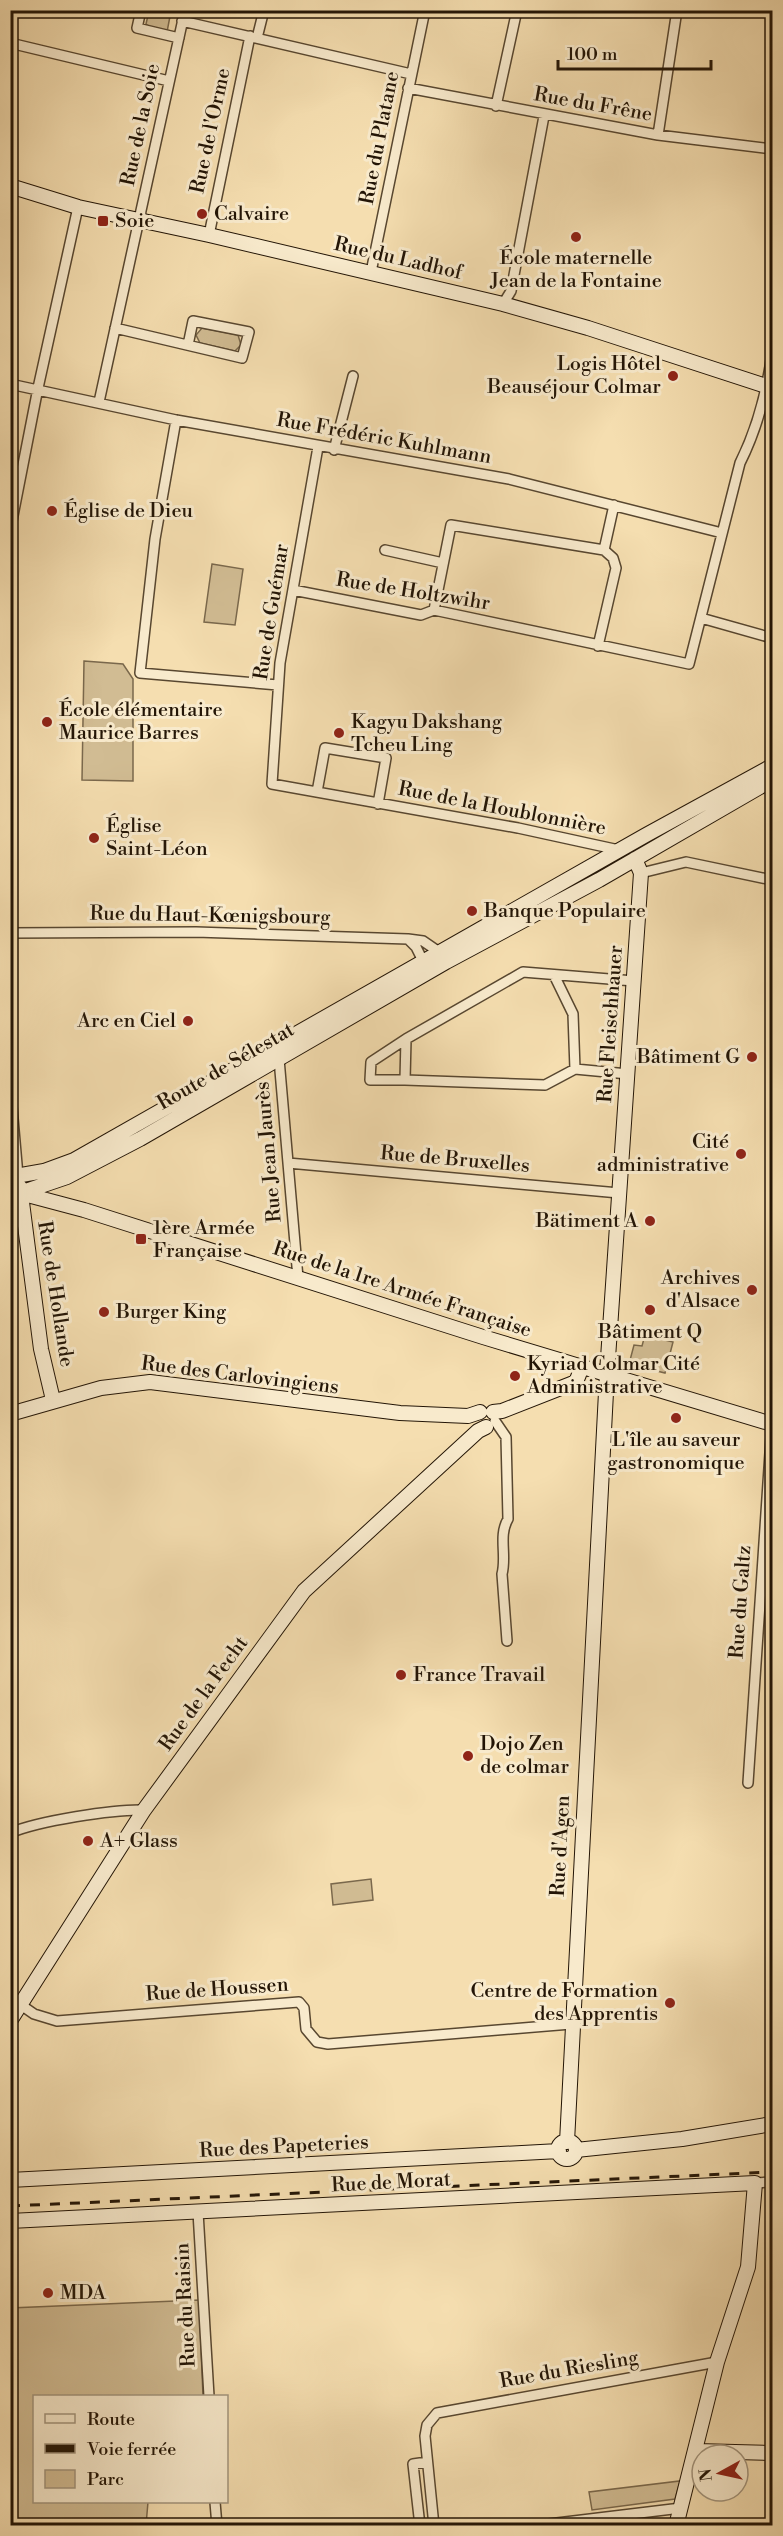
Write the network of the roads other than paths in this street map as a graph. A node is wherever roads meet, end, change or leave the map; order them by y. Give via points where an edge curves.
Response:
1 (141, 10) edge
2 (184, 10) edge
3 (264, 10) edge
4 (425, 10) edge
5 (517, 10) edge
6 (677, 10) edge
7 (182, 21) junction
8 (254, 37) junction
9 (178, 38) junction
10 (10, 43) edge
11 (411, 74) junction
12 (169, 81) junction
13 (408, 88) junction
14 (496, 106) junction
15 (544, 116) junction
16 (658, 135) junction
17 (772, 149) edge
18 (10, 186) edge
19 (78, 207) junction
20 (138, 220) junction
21 (209, 235) junction
22 (371, 272) junction
23 (503, 304) junction
24 (115, 328) junction
25 (188, 345) junction
26 (772, 353) edge
27 (353, 376) dead end
28 (10, 384) edge
29 (769, 387) edge
30 (38, 388) junction
31 (99, 402) junction
32 (176, 420) junction
33 (318, 447) junction
34 (334, 450) junction
35 (614, 505) junction
36 (10, 531) edge
37 (722, 533) junction
38 (385, 550) dead end
39 (604, 550) junction
40 (442, 563) junction
41 (293, 590) junction
42 (434, 610) junction
43 (701, 618) junction
44 (772, 638) edge
45 (598, 646) junction
46 (278, 685) junction
47 (772, 766) edge
48 (772, 780) edge
49 (272, 784) joint
50 (317, 792) junction
51 (378, 804) junction
52 (619, 850) junction
53 (635, 859) junction
54 (641, 873) junction
55 (772, 880) edge
56 (10, 933) edge
57 (408, 939) junction
58 (443, 957) junction
59 (423, 961) junction
60 (554, 975) junction
61 (634, 981) junction
62 (406, 1039) junction
63 (279, 1059) junction
64 (575, 1069) junction
65 (628, 1074) junction
66 (405, 1080) junction
67 (10, 1084) edge
68 (288, 1163) junction
69 (14, 1176) edge
70 (67, 1177) junction
71 (15, 1193) edge
72 (620, 1193) junction
73 (65, 1204) junction
74 (298, 1278) junction
75 (582, 1366) junction
76 (608, 1372) junction
77 (53, 1400) junction
78 (10, 1414) edge
79 (485, 1419) junction
80 (772, 1424) edge
81 (507, 1641) dead end
82 (748, 1782) dead end
83 (144, 1810) junction
84 (10, 1833) edge
85 (21, 2005) junction
86 (10, 2021) edge
87 (571, 2024) junction
88 (772, 2124) edge
89 (567, 2147) junction
90 (10, 2180) edge
91 (755, 2182) junction
92 (772, 2182) edge
93 (198, 2212) junction
94 (10, 2221) edge
95 (717, 2362) junction
96 (209, 2395) edge
97 (699, 2443) edge
98 (750, 2452) edge
99 (772, 2453) edge
100 (427, 2462) junction
101 (690, 2476) edge
102 (215, 2503) edge
103 (681, 2508) junction
104 (217, 2526) edge
105 (420, 2526) edge
106 (434, 2526) edge
107 (532, 2526) edge
108 (676, 2526) edge

1 - 9 street via 137,28
2 - 7 street, Rue de la Soie
3 - 8 street, Rue de l'Orme
4 - 11 street, Rue du Platane
5 - 14 street
6 - 16 street
7 - 8 street
7 - 9 street, Rue de la Soie
8 - 11 street
8 - 21 street, Rue de l'Orme
9 - 12 street, Rue de la Soie
10 - 12 street
11 - 13 street, Rue du Platane
12 - 20 street, Rue de la Soie
13 - 14 street, Rue du Frêne
13 - 22 street, Rue du Platane
14 - 15 street, Rue du Frêne
15 - 16 street, Rue du Frêne
15 - 23 street via 511,291
16 - 17 street, Rue du Frêne
18 - 19 street, Rue du Ladhof
19 - 20 street, Rue du Ladhof
19 - 30 street
20 - 21 street, Rue du Ladhof
20 - 24 street, Rue de la Soie
21 - 22 street, Rue du Ladhof
22 - 23 street, Rue du Ladhof
23 - 29 street, Rue du Ladhof
24 - 25 street
24 - 31 street, Rue de la Soie
25 - 25 street via 242,358 249,333 194,321
26 - 29 street
27 - 34 street
28 - 30 street, Rue Frédéric Kuhlmann
29 - 37 street via 740,463
30 - 31 street, Rue Frédéric Kuhlmann
30 - 36 street
31 - 32 street, Rue Frédéric Kuhlmann
32 - 33 street, Rue Frédéric Kuhlmann
32 - 46 street via 155,539 140,673
33 - 34 street, Rue Frédéric Kuhlmann
33 - 41 street, Rue de Guémar
34 - 35 street, Rue Frédéric Kuhlmann via 509,479
35 - 37 street, Rue Frédéric Kuhlmann
35 - 39 street
37 - 43 street
38 - 40 street
39 - 40 street via 451,525
39 - 45 street via 613,558 616,568
40 - 42 street
41 - 42 street, Rue de Holtzwihr via 422,615
41 - 46 street, Rue de Guémar
42 - 45 street, Rue de Holtzwihr
43 - 44 street
43 - 45 street, Rue de Holtzwihr via 689,664
46 - 49 street, Rue de Guémar
47 - 52 street, Route de Sélestat
48 - 53 street, Route de Sélestat
49 - 50 street, Rue de la Houblonnière
50 - 51 street, Rue de la Houblonnière
50 - 51 street, Rue de la Houblonnière via 324,748 386,758
51 - 52 street, Rue de la Houblonnière
52 - 53 street
52 - 58 street, Route de Sélestat
53 - 54 street, Rue Fleischhauer
53 - 58 street, Route de Sélestat
54 - 55 street via 686,862
54 - 61 street, Rue Fleischhauer
56 - 57 street, Rue du Haut-Kœnigsbourg via 196,932
57 - 58 street, Rue du Haut-Kœnigsbourg via 423,941
57 - 59 street
58 - 59 street, Route de Sélestat
58 - 63 street, Route de Sélestat
59 - 69 street, Route de Sélestat via 74,1160
60 - 61 street
60 - 62 street via 523,972
60 - 64 street via 573,1014
61 - 65 street, Rue Fleischhauer
62 - 66 street
62 - 66 street via 371,1062 370,1080
63 - 68 street, Rue Jean Jaurès
63 - 70 street, Route de Sélestat
64 - 65 street
64 - 66 street via 545,1085
65 - 72 street, Rue Fleischhauer
67 - 69 street
68 - 72 street, Rue de Bruxelles
68 - 74 street, Rue Jean Jaurès
69 - 71 street, Rue de Hollande
70 - 71 street, Route de Sélestat
70 - 73 street
71 - 73 street, Rue de la 1re Armée Française
71 - 77 street, Rue de Hollande
72 - 76 street, Rue Fleischhauer
73 - 74 street, Rue de la 1re Armée Française
74 - 75 street, Rue de la 1re Armée Française
75 - 76 street, Rue de la 1re Armée Française
75 - 79 street, Rue de la Fecht via 576,1382
76 - 80 street, Rue de la 1re Armée Française
76 - 87 street, Rue d'Agen
77 - 78 street, Rue des Carlovingiens
77 - 79 street, Rue des Carlovingiens via 150,1382 339,1407
79 - 81 street via 506,1437 508,1519 502,1528 502,1574
79 - 83 street, Rue de la Fecht via 304,1591
80 - 82 street, Rue du Galtz
83 - 84 street via 126,1809
83 - 85 street, Rue de la Fecht
85 - 86 street, Rue de la Fecht
85 - 87 street, Rue de Houssen via 57,2021 299,2002 304,2008 306,2029 316,2042 328,2044
87 - 89 street, Rue d'Agen
88 - 89 street, Rue des Papeteries via 682,2139
89 - 90 street, Rue des Papeteries
91 - 92 street, Rue de Morat
91 - 93 street, Rue de Morat
91 - 95 street via 748,2267
93 - 94 street, Rue de Morat
93 - 96 street, Rue du Raisin
95 - 97 street
95 - 100 street, Rue du Riesling via 437,2413 430,2418 425,2436
98 - 99 street
100 - 105 street via 413,2464
100 - 106 street
101 - 103 street
102 - 104 street
103 - 107 street
103 - 108 street

